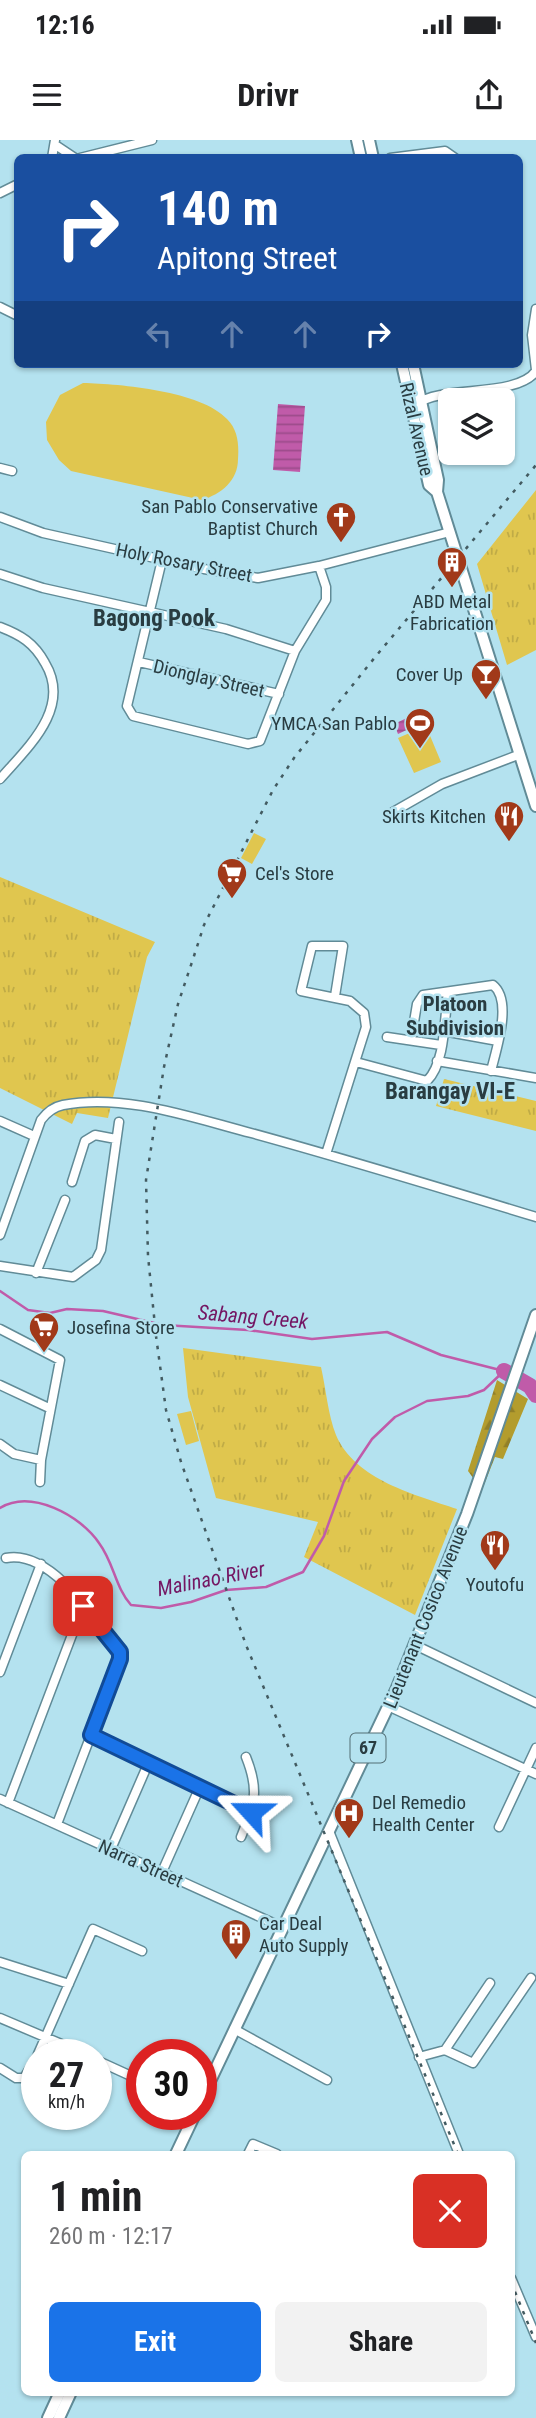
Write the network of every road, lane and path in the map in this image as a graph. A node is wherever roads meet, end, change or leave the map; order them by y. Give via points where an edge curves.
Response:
1 (152, 140) edge
2 (56, 143) edge
3 (72, 154) edge
4 (94, 154) edge
5 (421, 154) edge
6 (449, 154) edge
7 (536, 309) edge
8 (403, 368) edge
9 (413, 368) edge
10 (536, 370) edge
11 (416, 405) junction
12 (0, 468) edge
13 (12, 471) dead end
14 (0, 517) edge
15 (450, 532) junction
16 (162, 559) junction
17 (319, 566) junction
18 (0, 574) edge
19 (150, 612) junction
20 (0, 627) edge
21 (295, 651) junction
22 (139, 662) junction
23 (279, 694) junction
24 (518, 755) junction
25 (0, 779) edge
26 (536, 806) edge
27 (393, 812) dead end
28 (448, 993) junction
29 (335, 996) junction
30 (443, 1031) junction
31 (387, 1037) dead end
32 (411, 1040) junction
33 (498, 1041) junction
34 (441, 1045) junction
35 (436, 1061) junction
36 (356, 1062) junction
37 (491, 1071) junction
38 (536, 1078) edge
39 (0, 1121) edge
40 (119, 1122) dead end
41 (34, 1136) junction
42 (116, 1139) junction
43 (326, 1153) junction
44 (72, 1182) dead end
45 (65, 1200) dead end
46 (536, 1217) edge
47 (0, 1235) edge
48 (0, 1266) edge
49 (36, 1273) junction
50 (536, 1315) edge
51 (0, 1329) edge
52 (0, 1385) edge
53 (50, 1408) junction
54 (0, 1444) edge
55 (0, 1454) edge
56 (14, 1454) junction
57 (41, 1460) junction
58 (40, 1482) dead end
59 (6, 1558) dead end
60 (41, 1564) junction
61 (83, 1606) junction
62 (415, 1645) junction
63 (0, 1672) edge
64 (536, 1703) edge
65 (388, 1706) junction
66 (91, 1735) junction
67 (536, 1748) edge
68 (246, 1757) dead end
69 (148, 1764) junction
70 (526, 1770) junction
71 (536, 1774) edge
72 (199, 1789) junction
73 (4, 1801) edge
74 (251, 1812) junction
75 (57, 1824) junction
76 (499, 1827) dead end
77 (329, 1830) junction
78 (242, 1837) dead end
79 (111, 1849) junction
80 (162, 1872) junction
81 (282, 1927) junction
82 (142, 1951) dead end
83 (0, 1962) edge
84 (531, 1978) dead end
85 (490, 1983) dead end
86 (69, 1984) junction
87 (0, 2018) edge
88 (234, 2029) junction
89 (46, 2037) junction
90 (51, 2039) edge
91 (445, 2050) junction
92 (419, 2057) junction
93 (217, 2065) edge
94 (0, 2068) edge
95 (21, 2078) edge
96 (327, 2080) dead end
97 (187, 2130) edge
98 (177, 2151) edge
99 (250, 2151) edge
100 (269, 2151) edge
101 (458, 2151) edge
102 (515, 2287) edge
103 (536, 2337) edge
104 (58, 2396) edge
105 (69, 2396) edge
106 (48, 2418) edge
107 (59, 2418) edge

1 - 4 street
2 - 3 street
5 - 6 street
7 - 10 street via 532,335
8 - 11 main road, Rizal Avenue
9 - 11 main road, Rizal Avenue
10 - 11 street via 532,377 512,384
11 - 15 main road, Rizal Avenue
12 - 13 street
14 - 16 street, Holy Rosary Street via 43,533
15 - 17 street, Holy Rosary Street
15 - 24 main road, Rizal Avenue
16 - 17 street, Holy Rosary Street via 258,578
16 - 19 street
17 - 21 street via 326,600
18 - 19 street
19 - 21 street via 255,636
19 - 22 street
20 - 25 street via 29,640 55,684 51,714
21 - 23 street
22 - 23 street, Dionglay Street
22 - 23 street via 127,706 133,716 248,744 260,741
24 - 26 main road, Rizal Avenue
24 - 27 street via 442,784
28 - 30 street
28 - 32 street via 419,999
28 - 33 street via 489,984 497,988 502,1023
29 - 29 street via 301,991 313,946 343,946
29 - 36 street via 364,1013 366,1027
30 - 33 street
30 - 34 street
31 - 32 street
32 - 34 street
33 - 37 street
34 - 35 street
35 - 36 street via 427,1081
35 - 37 street
36 - 43 street
37 - 38 street
39 - 41 street
40 - 42 street
41 - 43 street via 41,1120 54,1108 124,1104
41 - 47 street
42 - 44 street via 95,1135 85,1141
42 - 49 street via 96,1260 72,1277
43 - 46 street
45 - 49 street
48 - 49 street
50 - 62 main road, Lieutenant Cosico Avenue / 67
51 - 53 street via 60,1360
52 - 53 street
53 - 57 street
54 - 56 street
55 - 56 street
56 - 57 street
57 - 58 street
59 - 60 street via 20,1555
60 - 61 street
60 - 63 street
61 - 66 street via 120,1652
61 - 73 street
62 - 64 street
62 - 65 main road, Lieutenant Cosico Avenue / 67
65 - 70 street
65 - 77 main road, Lieutenant Cosico Avenue / 67
66 - 69 street
66 - 75 street
67 - 70 street
68 - 74 street via 256,1786
69 - 72 street
69 - 79 street
70 - 71 street
70 - 76 street
72 - 74 street
72 - 80 street
73 - 75 street, Narra Street
74 - 78 street
75 - 79 street, Narra Street
77 - 81 main road, Lieutenant Cosico Avenue / 67
77 - 92 street
79 - 80 street, Narra Street
80 - 81 street, Narra Street
81 - 88 main road, Lieutenant Cosico Avenue / 67
82 - 86 street via 93,1929
83 - 86 street
84 - 91 street via 473,2063
85 - 91 street
86 - 89 street
87 - 89 street
88 - 93 main road, Lieutenant Cosico Avenue / 67
88 - 96 street
89 - 90 street
91 - 92 street
92 - 101 street
94 - 95 street
97 - 98 main road
99 - 100 street via 253,2144
102 - 103 street
104 - 106 main road
105 - 107 main road

